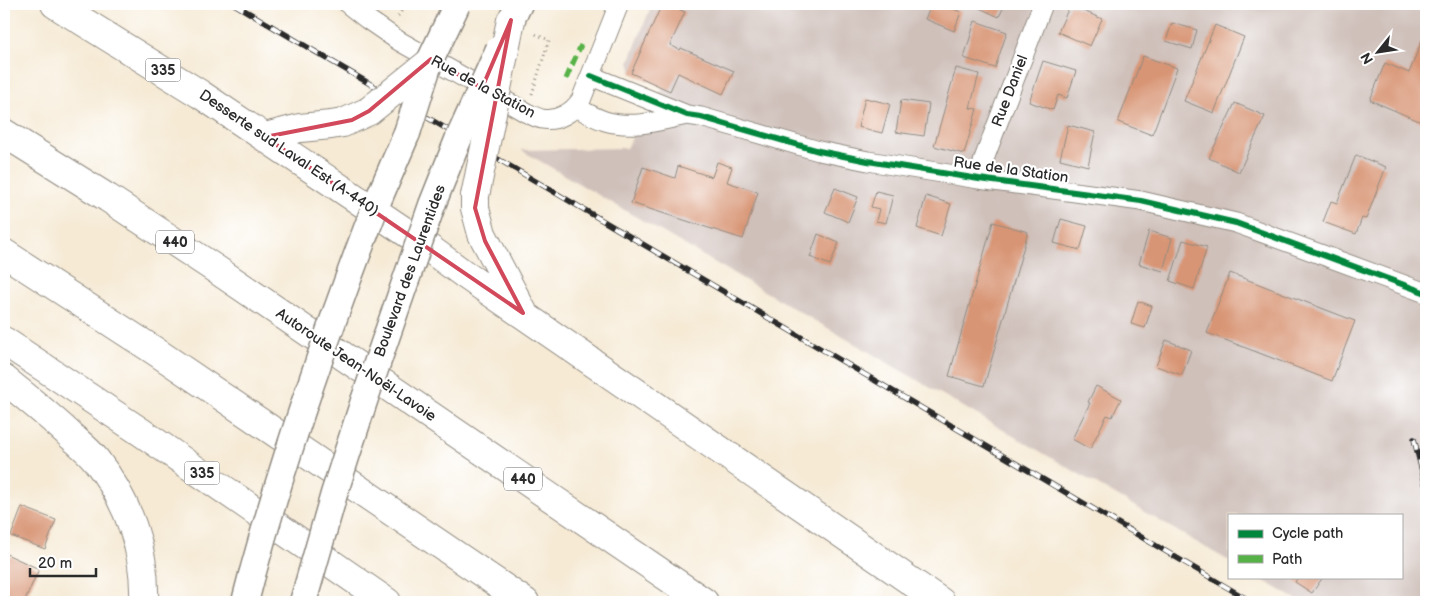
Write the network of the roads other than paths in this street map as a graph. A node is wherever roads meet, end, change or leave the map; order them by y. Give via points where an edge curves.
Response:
1 (55, 4) edge
2 (348, 4) edge
3 (457, 4) edge
4 (619, 4) edge
5 (1043, 4) edge
6 (515, 12) edge
7 (429, 63) junction
8 (591, 76) junction
9 (576, 107) junction
10 (687, 115) junction
11 (4, 133) edge
12 (265, 137) junction
13 (979, 179) junction
14 (374, 210) junction
15 (420, 241) junction
16 (4, 253) edge
17 (1426, 293) edge
18 (523, 313) junction
19 (4, 341) edge
20 (4, 380) edge
21 (144, 602) edge
22 (245, 602) edge
23 (303, 602) edge
24 (387, 602) edge
25 (525, 602) edge
26 (704, 602) edge
27 (941, 602) edge

1 - 12 main road, Desserte sud Laval Est (A-440) / 335
2 - 9 street, Rue de la Station via 399,41 527,113 549,119
3 - 7 main road, bridge
4 - 8 street
5 - 13 street, Rue Daniel
6 - 15 main road, Boulevard des Laurentides, bridge via 458,140
6 - 18 main road, bridge via 475,208 488,248
7 - 12 main road, bridge via 352,120
7 - 14 main road, bridge via 407,134
8 - 9 street
8 - 10 street, Rue de la Station
9 - 10 street, Rue de la Station via 622,124 651,123
10 - 13 street, Rue de la Station via 819,151
11 - 26 main road, Autoroute Jean-Noël-Lavoie / 440 via 210,265
12 - 14 main road, Desserte sud Laval Est (A-440)
13 - 17 street, Rue de la Station via 1141,201 1236,223
14 - 15 main road, Desserte sud Laval Est (A-440)
14 - 22 main road, bridge via 299,418
15 - 18 main road, Desserte sud Laval Est (A-440)
15 - 23 main road, Boulevard des Laurentides, bridge via 352,438
16 - 25 main road via 155,351
18 - 27 main road, Desserte sud Laval Est (A-440)
19 - 24 main road, 335
20 - 21 main road via 66,430 107,474 136,536 142,564

